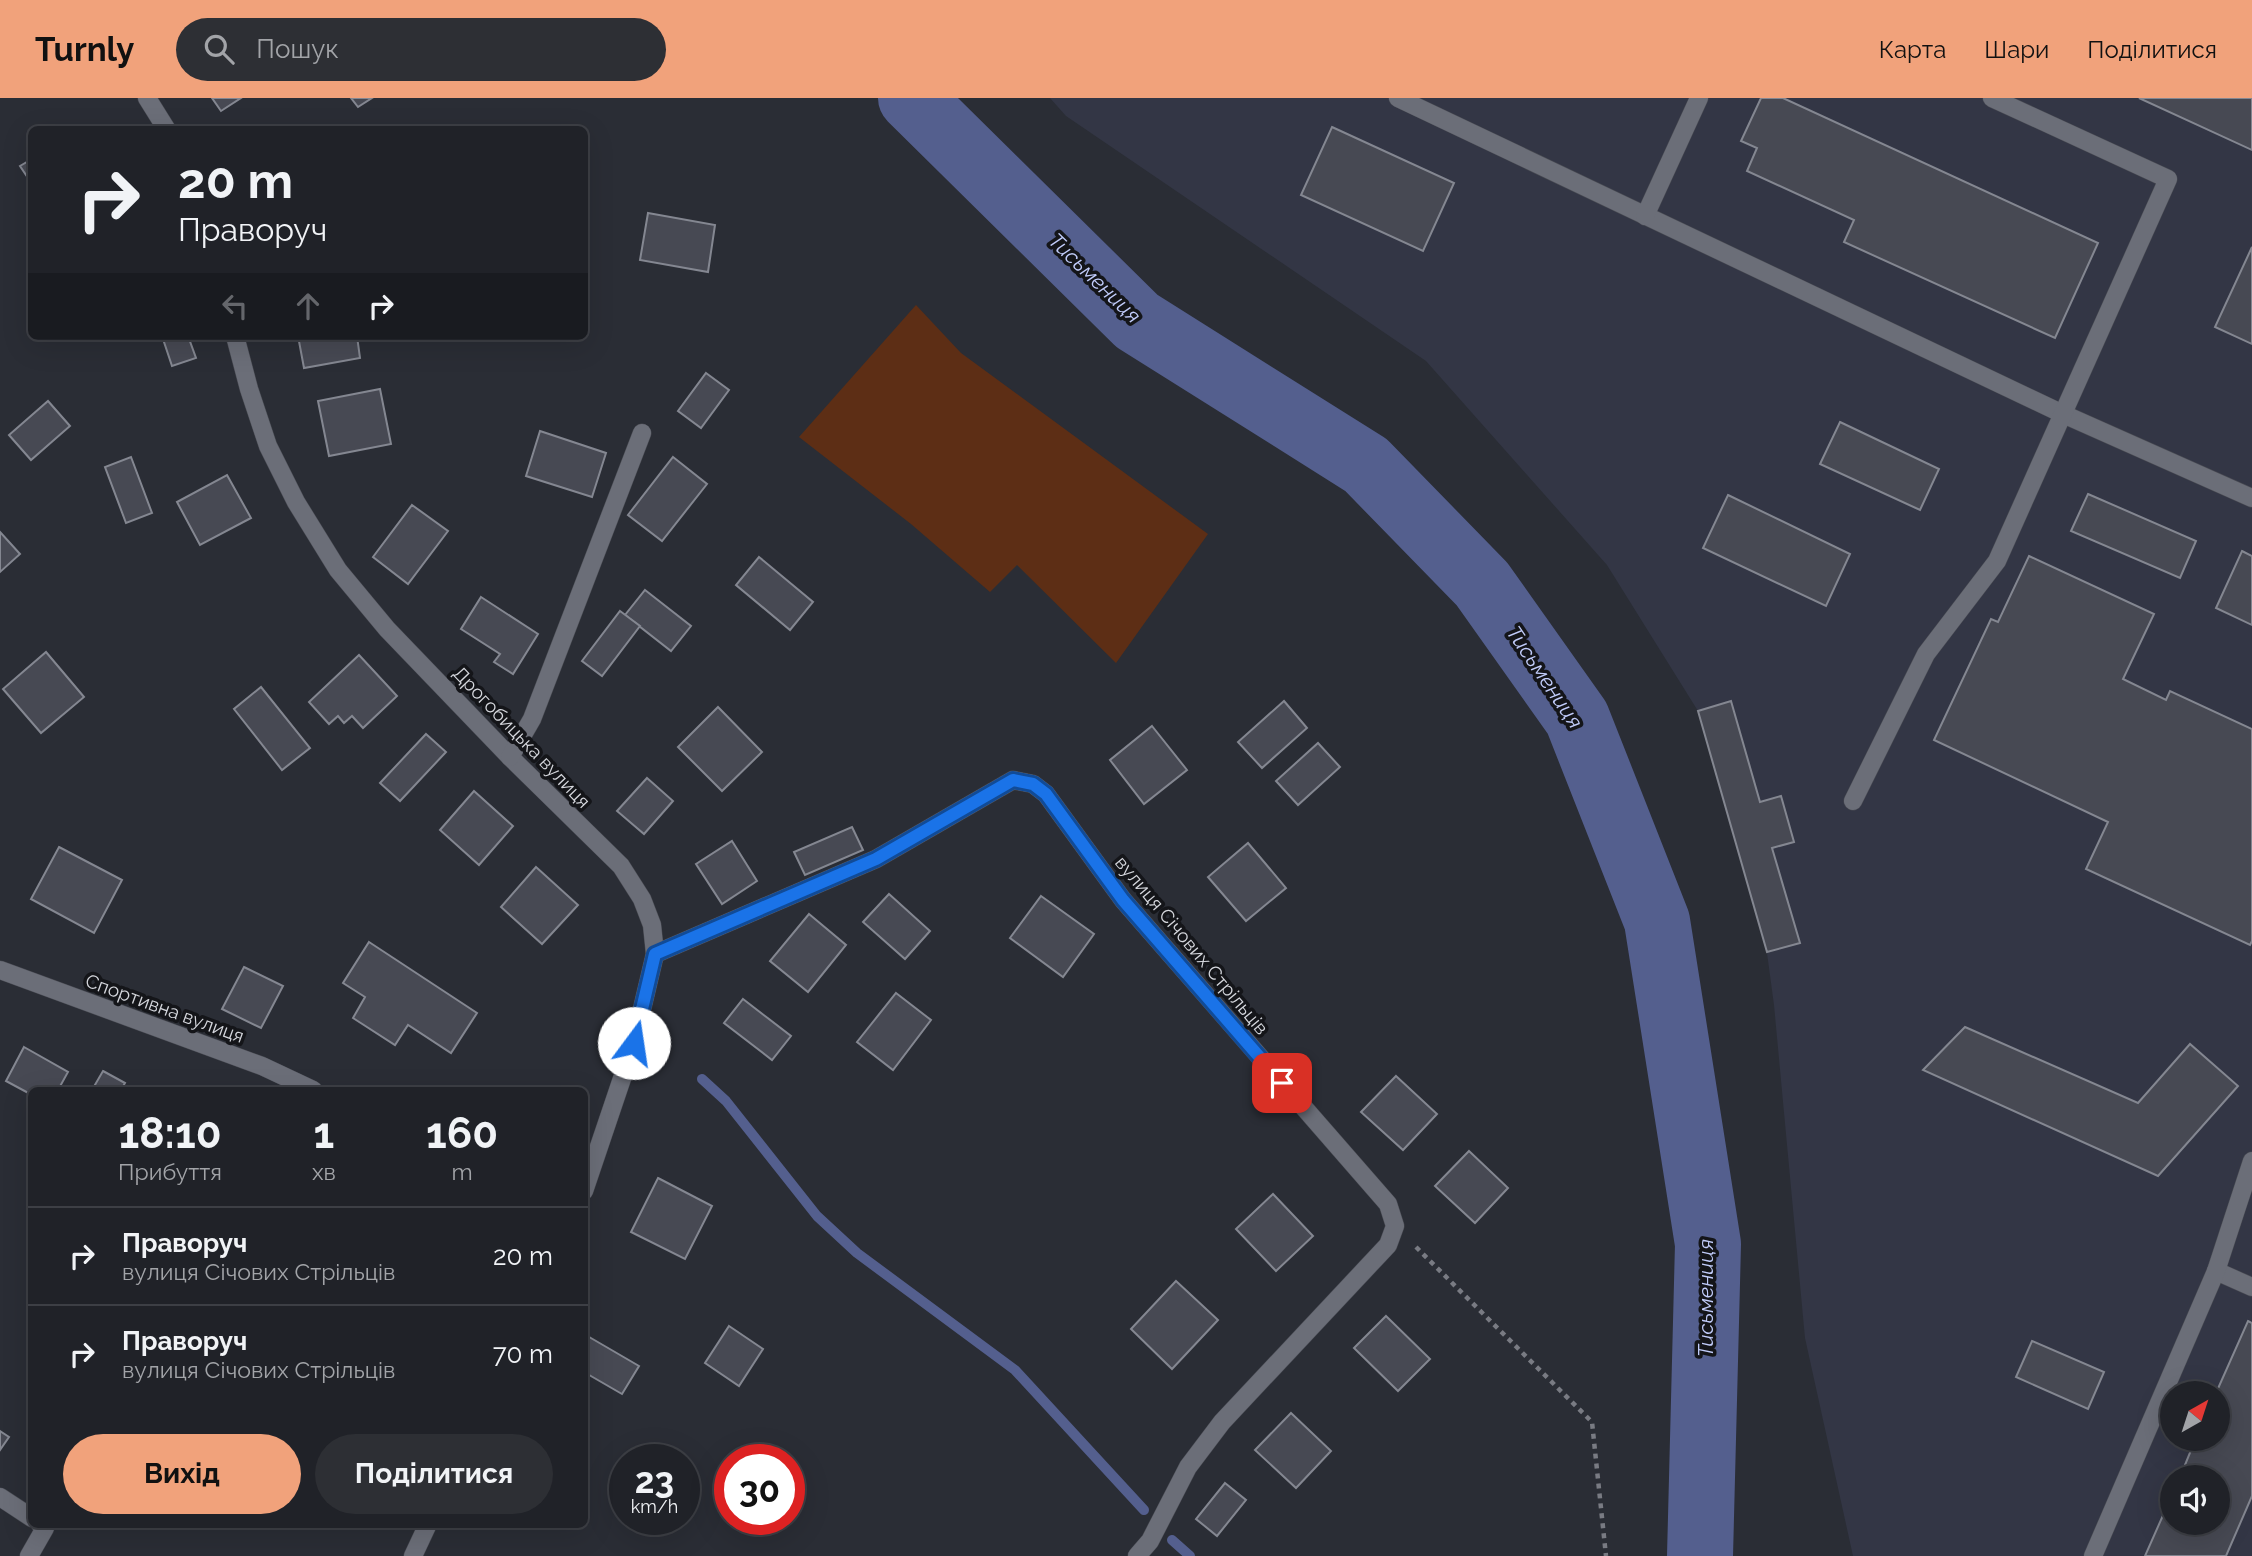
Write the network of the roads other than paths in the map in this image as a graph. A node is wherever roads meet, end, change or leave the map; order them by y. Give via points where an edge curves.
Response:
1 (147, 98) edge
2 (1398, 98) edge
3 (1699, 98) edge
4 (1992, 98) edge
5 (164, 126) edge
6 (1645, 216) junction
7 (236, 340) edge
8 (2063, 414) junction
9 (642, 433) dead end
10 (2252, 498) edge
11 (510, 757) junction
12 (1853, 801) dead end
13 (655, 954) junction
14 (0, 970) edge
15 (307, 1087) edge
16 (2252, 1161) edge
17 (588, 1179) edge
18 (2216, 1271) junction
19 (2252, 1287) edge
20 (0, 1496) edge
21 (28, 1515) edge
22 (45, 1528) edge
23 (426, 1528) edge
24 (29, 1556) edge
25 (413, 1556) edge
26 (1137, 1556) edge
27 (2093, 1556) edge

1 - 5 street
2 - 6 street
3 - 6 street
4 - 8 street via 2168,179
6 - 8 street
7 - 11 street, Дрогобицька вулиця via 268,446 338,570 387,629
8 - 10 street
8 - 12 street via 1997,561 1926,654
9 - 11 street via 532,719
11 - 13 street, Дрогобицька вулиця via 621,866 642,899 652,925
13 - 17 street, Дрогобицька вулиця via 634,1043
13 - 26 street, вулиця Січових Стрільців via 876,859 1013,780 1033,784 1046,794 1123,900 1388,1204 1395,1226 1388,1245 1222,1422 1188,1467 1150,1541
14 - 15 street, Спортивна вулиця via 262,1066
16 - 18 street
18 - 19 street
18 - 27 street
20 - 21 street
22 - 24 street
23 - 25 street

